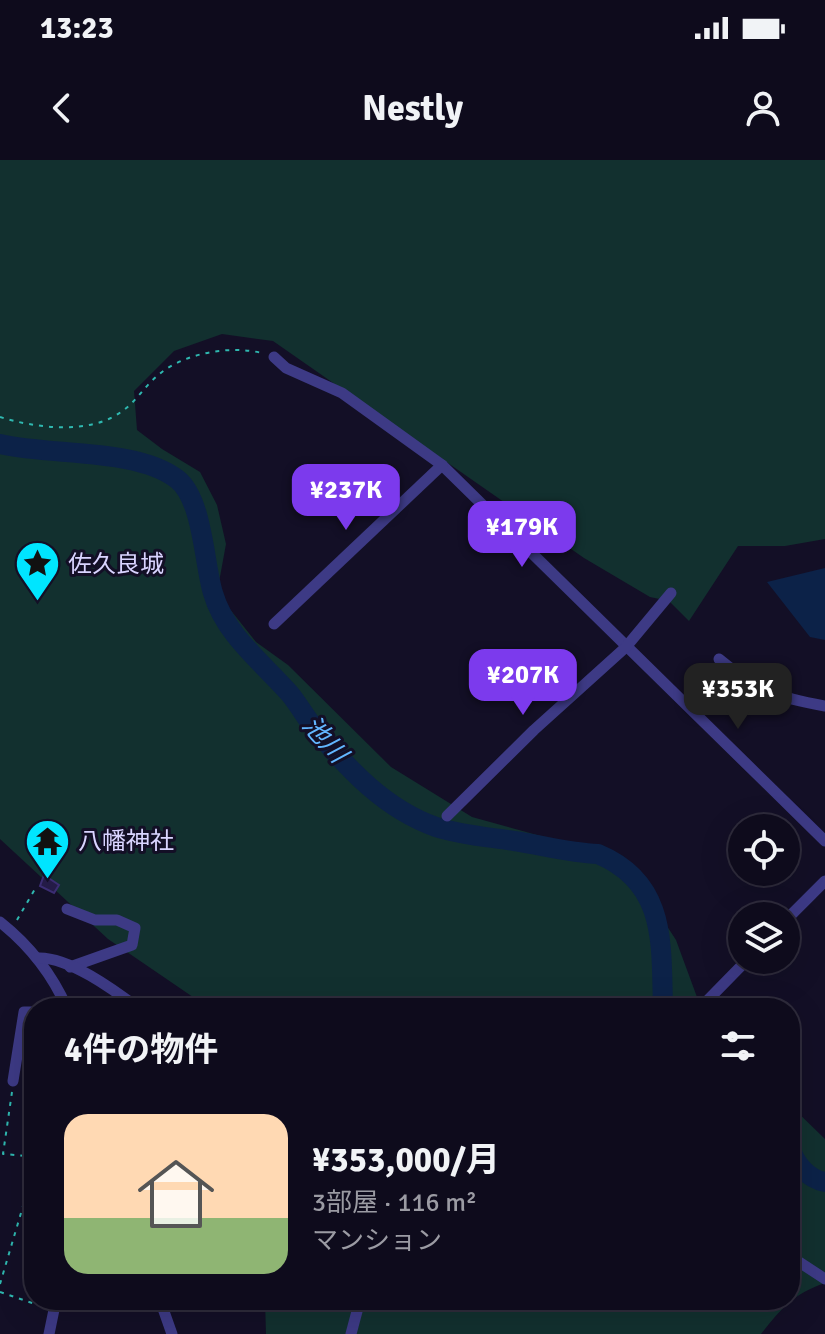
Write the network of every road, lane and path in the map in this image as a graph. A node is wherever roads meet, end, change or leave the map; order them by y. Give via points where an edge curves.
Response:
1 (274, 357) joint
2 (0, 417) edge
3 (442, 465) junction
4 (671, 593) dead end
5 (274, 624) dead end
6 (626, 647) junction
7 (719, 659) dead end
8 (825, 706) edge
9 (447, 816) dead end
10 (825, 841) edge
11 (825, 881) edge
12 (35, 889) dead end
13 (800, 906) edge
14 (67, 909) dead end
15 (0, 922) edge
16 (14, 925) dead end
17 (37, 958) junction
18 (70, 967) junction
19 (733, 974) edge
20 (63, 998) edge
21 (125, 998) edge
22 (710, 998) edge
23 (24, 1012) edge
24 (13, 1081) joint
25 (24, 1156) edge
26 (24, 1203) edge
27 (800, 1263) edge
28 (825, 1279) edge
29 (0, 1284) edge
30 (0, 1292) edge
31 (24, 1301) edge
32 (55, 1310) edge
33 (164, 1310) edge
34 (357, 1310) edge
35 (49, 1334) edge
36 (172, 1334) edge
37 (351, 1334) edge

1 - 2 path via 245,349 180,362 159,374 121,412 100,422 64,427
1 - 3 street via 286,368 342,393
3 - 5 street
3 - 6 street
4 - 6 street
6 - 9 street
6 - 10 street
7 - 8 street via 770,694
11 - 13 street
12 - 16 path
14 - 18 street via 135,928 132,945
15 - 17 street
17 - 18 street
17 - 20 street
18 - 21 street
19 - 22 street
23 - 24 street
24 - 25 path via 3,1154
26 - 29 path
27 - 28 street
30 - 31 path
32 - 35 street
33 - 36 street
34 - 37 street

